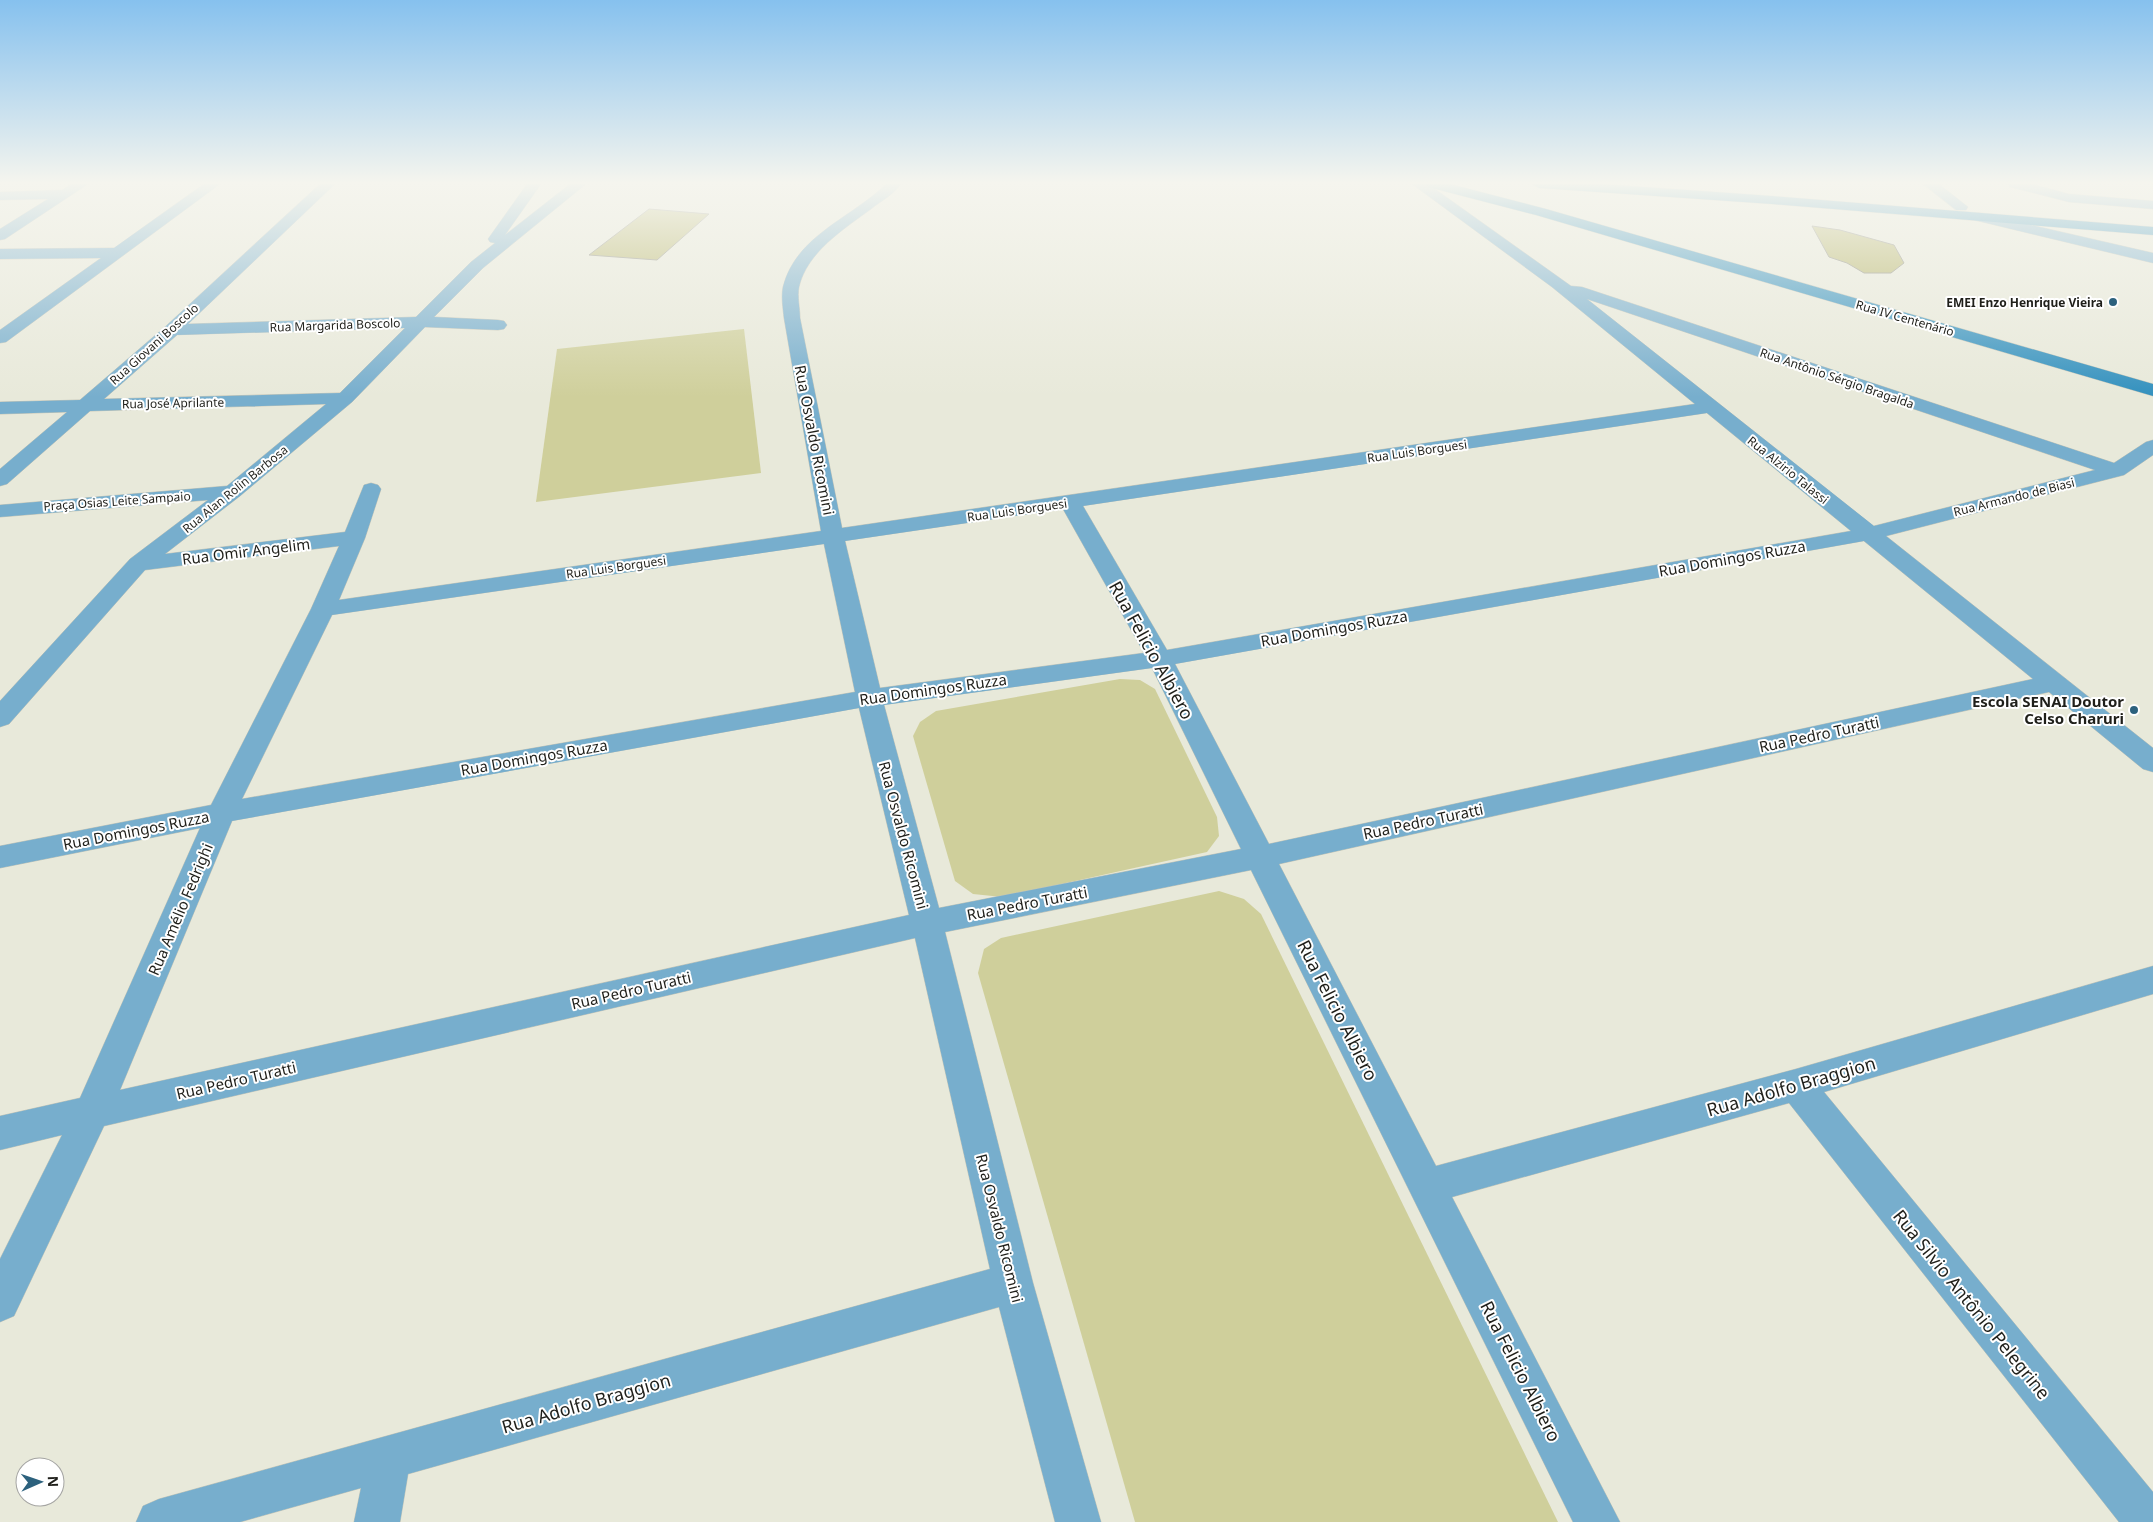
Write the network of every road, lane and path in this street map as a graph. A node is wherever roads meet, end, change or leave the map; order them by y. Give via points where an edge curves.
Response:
1 (114, 255) edge
2 (252, 255) edge
3 (484, 255) edge
4 (490, 255) edge
5 (806, 255) edge
6 (1517, 255) edge
7 (1689, 255) edge
8 (2140, 255) edge
9 (2153, 258) edge
10 (477, 265) junction
11 (1558, 284) junction
12 (419, 322) junction
13 (498, 325) dead end
14 (172, 330) junction
15 (0, 338) edge
16 (2153, 390) edge
17 (346, 398) junction
18 (86, 405) junction
19 (1710, 407) junction
20 (0, 408) edge
21 (2153, 446) edge
22 (2117, 471) junction
23 (0, 480) edge
24 (371, 489) dead end
25 (233, 492) junction
26 (1070, 502) junction
27 (0, 510) edge
28 (1868, 534) junction
29 (832, 536) junction
30 (354, 538) junction
31 (138, 564) junction
32 (323, 609) junction
33 (1160, 659) junction
34 (2055, 682) junction
35 (869, 698) junction
36 (0, 718) edge
37 (2153, 762) edge
38 (221, 813) junction
39 (0, 856) edge
40 (1260, 857) junction
41 (927, 923) junction
42 (2153, 980) edge
43 (1796, 1085) junction
44 (92, 1113) junction
45 (0, 1133) edge
46 (1427, 1186) junction
47 (1013, 1283) junction
48 (0, 1302) edge
49 (388, 1459) junction
50 (159, 1522) edge
51 (377, 1522) edge
52 (1078, 1522) edge
53 (1597, 1522) edge
54 (2148, 1522) edge

1 - 15 street
2 - 14 street, Rua Giovani Boscolo
3 - 10 street
4 - 10 street
5 - 29 street, Rua Osvaldo Ricomini via 798,266 791,287 792,318
6 - 11 street, Rua Alzirio Talassi
7 - 16 main road, Rua IV Centenário
8 - 9 street
10 - 12 street, Rua Alan Rolin Barbosa
11 - 19 street, Rua Alzirio Talassi
11 - 22 street, Rua Antônio Sérgio Bragalda
12 - 13 street, Rua Margarida Boscolo
12 - 14 street, Rua Margarida Boscolo
12 - 17 street, Rua Alan Rolin Barbosa
14 - 18 street, Rua Giovani Boscolo
17 - 18 street, Rua José Aprilante
17 - 25 street, Rua Alan Rolin Barbosa
18 - 20 street, Rua José Aprilante
18 - 23 street, Rua Giovani Boscolo
19 - 26 street, Rua Luis Borguesi
19 - 28 street, Rua Alzirio Talassi
21 - 22 street, Rua Armando de Biasi
22 - 28 street, Rua Armando de Biasi
24 - 30 street, Rua Amélio Fedrighi
25 - 27 street, Praça Osias Leite Sampaio
25 - 31 street, Rua Alan Rolin Barbosa
26 - 29 street, Rua Luis Borguesi
26 - 33 street, Rua Felicio Albiero
28 - 33 street, Rua Domingos Ruzza
28 - 34 street, Rua Alzirio Talassi
29 - 32 street, Rua Luis Borguesi
29 - 35 street, Rua Osvaldo Ricomini
30 - 31 street, Rua Omir Angelim
30 - 32 street, Rua Amélio Fedrighi
31 - 36 street, Rua Alan Rolin Barbosa
32 - 38 street, Rua Amélio Fedrighi
33 - 35 street, Rua Domingos Ruzza
33 - 40 street, Rua Felicio Albiero
34 - 37 street, Rua Alzirio Talassi
34 - 40 street, Rua Pedro Turatti
35 - 38 street, Rua Domingos Ruzza
35 - 41 street, Rua Osvaldo Ricomini
38 - 39 street, Rua Domingos Ruzza
38 - 44 street, Rua Amélio Fedrighi
40 - 41 street, Rua Pedro Turatti
40 - 46 street, Rua Felicio Albiero
41 - 44 street, Rua Pedro Turatti
41 - 47 street, Rua Osvaldo Ricomini
42 - 43 street, Rua Adolfo Braggion
43 - 46 street, Rua Adolfo Braggion
43 - 54 street, Rua Silvio Antônio Pelegrine
44 - 45 street, Rua Pedro Turatti
44 - 48 street, Rua Amélio Fedrighi
46 - 53 street, Rua Felicio Albiero
47 - 49 street, Rua Adolfo Braggion
47 - 52 street, Rua Osvaldo Ricomini
49 - 50 street, Rua Adolfo Braggion
49 - 51 street

